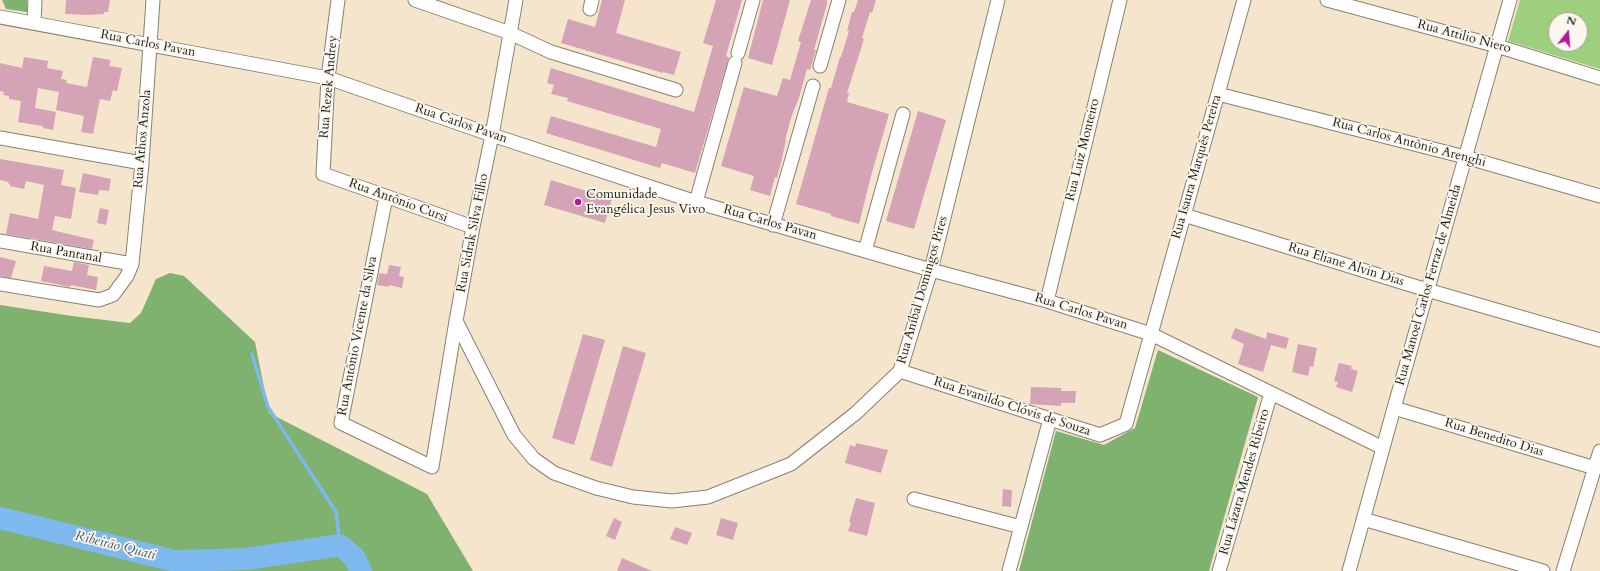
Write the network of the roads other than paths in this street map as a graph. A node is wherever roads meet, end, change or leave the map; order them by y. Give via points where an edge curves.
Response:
1 (35, 0) edge
2 (153, 0) edge
3 (338, 0) edge
4 (415, 0) edge
5 (516, 0) edge
6 (753, 0) edge
7 (839, 0) edge
8 (998, 0) edge
9 (1120, 0) edge
10 (1244, 0) edge
11 (1327, 0) edge
12 (1510, 0) edge
13 (0, 17) edge
14 (34, 22) junction
15 (510, 33) junction
16 (150, 45) junction
17 (1497, 46) junction
18 (820, 66) dead end
19 (328, 78) junction
20 (1600, 78) edge
21 (813, 86) dead end
22 (676, 90) dead end
23 (1218, 94) junction
24 (903, 114) dead end
25 (492, 135) junction
26 (0, 138) edge
27 (1465, 157) junction
28 (142, 163) junction
29 (323, 174) joint
30 (1600, 196) edge
31 (386, 197) junction
32 (696, 202) junction
33 (1184, 214) junction
34 (773, 225) junction
35 (473, 227) junction
36 (0, 242) edge
37 (865, 250) junction
38 (132, 264) junction
39 (931, 270) junction
40 (0, 284) edge
41 (1427, 290) junction
42 (1047, 301) junction
43 (456, 321) junction
44 (1151, 334) junction
45 (1600, 340) edge
46 (900, 371) junction
47 (1271, 393) junction
48 (1394, 408) junction
49 (1050, 419) junction
50 (1382, 448) junction
51 (1600, 451) edge
52 (432, 467) joint
53 (1595, 468) junction
54 (914, 499) dead end
55 (1363, 518) junction
56 (1021, 527) junction
57 (1009, 571) edge
58 (1219, 571) edge
59 (1349, 571) edge
60 (1543, 571) edge
61 (1563, 571) edge

1 - 14 street
2 - 16 street, Rua Athos Anzola
3 - 19 street, Rua Rezek Andrey
4 - 15 street
5 - 15 street, Rua Sidrak Silva Filho
6 - 32 street
7 - 18 street
8 - 39 street, Rua Aníbal Domingos Pires
9 - 42 street, Rua Luiz Monteiro
10 - 23 street, Rua Isaura Marquês Pereira
11 - 17 street, Rua Attilio Niero
12 - 17 street, Rua Manoel Carlos Ferraz de Almeida
13 - 14 street, Rua Carlos Pavan
14 - 16 street, Rua Carlos Pavan
15 - 22 street via 551,52
15 - 25 street, Rua Sidrak Silva Filho
16 - 19 street, Rua Carlos Pavan
16 - 28 street, Rua Athos Anzola
17 - 20 street, Rua Attilio Niero
17 - 27 street, Rua Manoel Carlos Ferraz de Almeida
19 - 25 street, Rua Carlos Pavan
19 - 29 street, Rua Rezek Andrey
21 - 34 street
23 - 27 street, Rua Carlos Antônio Arenghi
23 - 33 street, Rua Isaura Marquês Pereira
24 - 37 street
25 - 32 street, Rua Carlos Pavan
25 - 35 street, Rua Sidrak Silva Filho
26 - 28 street
27 - 30 street, Rua Carlos Antônio Arenghi
27 - 41 street, Rua Manoel Carlos Ferraz de Almeida
28 - 38 street, Rua Athos Anzola
29 - 31 street, Rua Antônio Cursi
31 - 35 street, Rua Antônio Cursi
31 - 52 street, Rua Antônio Vicente da Silva via 341,423
32 - 34 street, Rua Carlos Pavan
33 - 41 street, Rua Eliane Alvin Dias
33 - 44 street, Rua Isaura Marquês Pereira
34 - 37 street, Rua Carlos Pavan
35 - 43 street, Rua Sidrak Silva Filho
36 - 38 street, Rua Pantanal
37 - 39 street, Rua Carlos Pavan
38 - 40 street, Rua Athos Anzola via 127,276 113,295 99,300
39 - 42 street, Rua Carlos Pavan
39 - 46 street, Rua Aníbal Domingos Pires
41 - 45 street, Rua Eliane Alvin Dias
41 - 48 street, Rua Manoel Carlos Ferraz de Almeida
42 - 44 street, Rua Carlos Pavan
43 - 46 street, Rua Aníbal Domingos Pires via 514,435 534,459 554,473 596,488 633,497 672,502 708,497 791,464 856,413
43 - 52 street, Rua Sidrak Silva Filho
44 - 47 street, Rua Carlos Pavan
44 - 49 street, Rua Evanildo Clóvis de Souza via 1126,424 1100,435
46 - 49 street, Rua Evanildo Clóvis de Souza
47 - 50 street, Rua Carlos Pavan
47 - 58 street, Rua Lázara Mendes Ribeiro
48 - 50 street, Rua Manoel Carlos Ferraz de Almeida
48 - 53 street, Rua Benedito Dias
49 - 56 street
50 - 55 street, Rua Manoel Carlos Ferraz de Almeida
51 - 53 street
53 - 61 street
54 - 56 street
55 - 59 street, Rua Manoel Carlos Ferraz de Almeida
55 - 60 street
56 - 57 street

